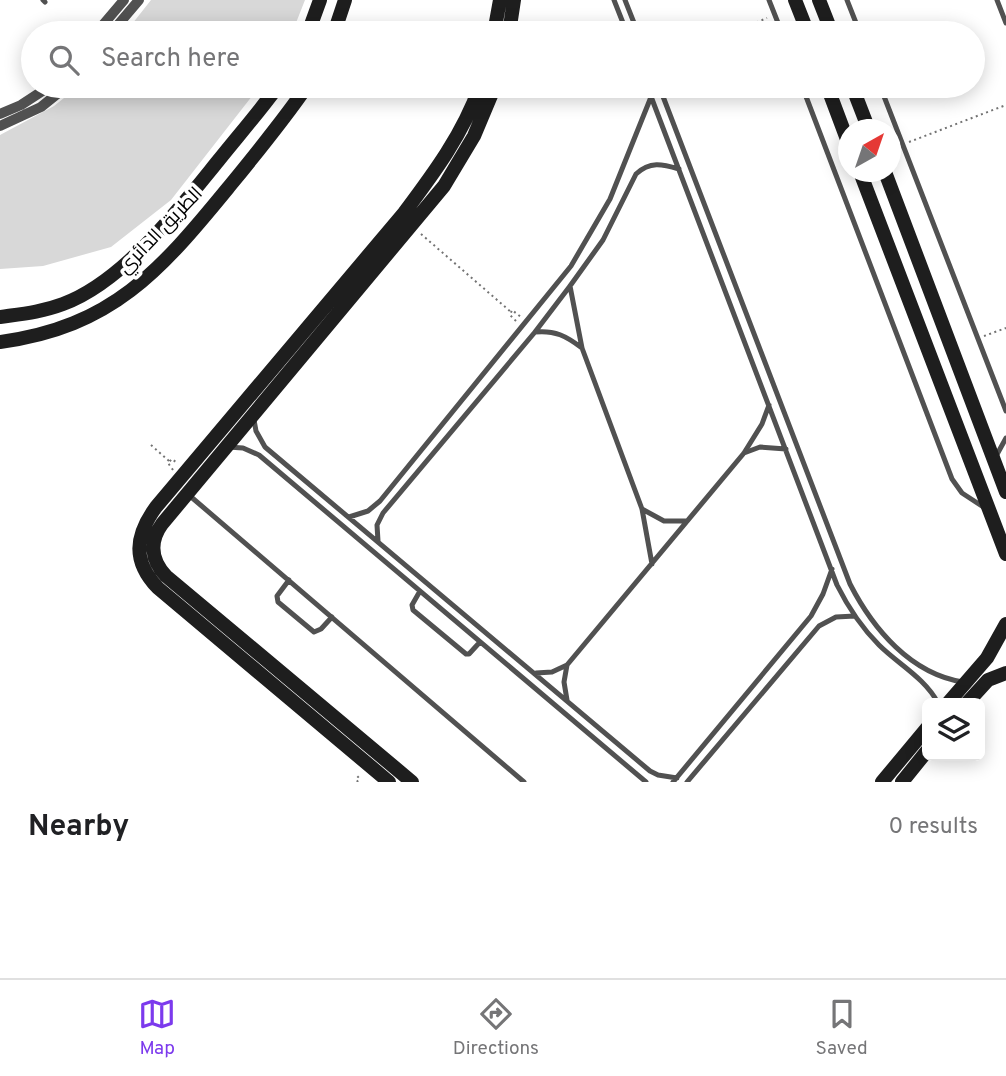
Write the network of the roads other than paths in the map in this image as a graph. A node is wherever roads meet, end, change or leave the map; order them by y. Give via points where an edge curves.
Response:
1 (124, 0) edge
2 (139, 0) edge
3 (320, 0) edge
4 (345, 0) edge
5 (500, 0) edge
6 (514, 0) edge
7 (614, 0) edge
8 (625, 0) edge
9 (769, 0) edge
10 (796, 0) edge
11 (819, 0) edge
12 (847, 0) edge
13 (997, 0) edge
14 (106, 21) edge
15 (121, 21) edge
16 (312, 21) edge
17 (338, 21) edge
18 (496, 21) edge
19 (511, 21) edge
20 (622, 21) edge
21 (633, 21) edge
22 (777, 21) edge
23 (804, 21) edge
24 (827, 21) edge
25 (855, 21) edge
26 (1006, 23) edge
27 (32, 98) edge
28 (52, 98) edge
29 (268, 98) edge
30 (298, 98) edge
31 (475, 98) edge
32 (490, 98) edge
33 (651, 98) edge
34 (651, 98) edge
35 (664, 98) edge
36 (807, 98) edge
37 (832, 98) edge
38 (857, 98) edge
39 (885, 98) edge
40 (0, 114) edge
41 (840, 119) edge
42 (865, 119) edge
43 (0, 126) edge
44 (232, 143) junction
45 (251, 160) junction
46 (679, 169) junction
47 (864, 182) edge
48 (889, 182) edge
49 (896, 200) junction
50 (874, 208) junction
51 (130, 259) junction
52 (727, 261) junction
53 (715, 265) junction
54 (147, 278) junction
55 (570, 286) junction
56 (0, 317) edge
57 (535, 332) junction
58 (0, 342) edge
59 (582, 348) junction
60 (288, 352) junction
61 (300, 361) junction
62 (769, 405) junction
63 (1006, 411) edge
64 (254, 414) junction
65 (1006, 438) edge
66 (225, 447) junction
67 (786, 449) junction
68 (744, 453) junction
69 (993, 460) junction
70 (176, 483) junction
71 (1006, 492) edge
72 (187, 494) junction
73 (642, 509) junction
74 (989, 510) junction
75 (349, 517) junction
76 (687, 521) junction
77 (378, 541) junction
78 (1006, 554) edge
79 (397, 557) junction
80 (652, 564) junction
81 (390, 565) junction
82 (832, 569) junction
83 (289, 580) junction
84 (420, 591) junction
85 (855, 616) junction
86 (332, 617) junction
87 (1006, 624) edge
88 (480, 642) junction
89 (567, 665) junction
90 (536, 673) junction
91 (1006, 673) edge
92 (967, 682) junction
93 (745, 696) junction
94 (934, 698) edge
95 (953, 698) edge
96 (972, 698) edge
97 (568, 701) junction
98 (754, 703) junction
99 (562, 711) junction
100 (724, 722) junction
101 (732, 729) junction
102 (922, 737) edge
103 (363, 751) junction
104 (922, 756) edge
105 (903, 773) edge
106 (675, 780) edge
107 (389, 782) edge
108 (412, 782) edge
109 (524, 782) edge
110 (646, 782) edge
111 (687, 782) edge
112 (882, 782) edge

1 - 14 street
2 - 15 street
3 - 16 street
4 - 17 street
5 - 18 street
6 - 19 street
7 - 20 lane
8 - 21 lane
9 - 22 lane
10 - 23 street
11 - 24 street
12 - 25 lane
13 - 26 lane
27 - 40 street
28 - 43 street
29 - 44 street, الطريق الدائري
30 - 45 street, الطريق الدائري
31 - 60 street via 431,177
32 - 61 street via 462,159 412,227
33 - 46 lane
34 - 75 lane via 615,187 571,266 380,501
35 - 52 lane
36 - 74 lane via 952,479 961,493
37 - 41 street
38 - 42 street
39 - 63 lane
44 - 45 street
44 - 51 street, الطريق الدائري via 177,211
45 - 54 street, الطريق الدائري via 181,245
46 - 53 lane
46 - 55 lane via 658,164 636,174 603,240
47 - 50 street
48 - 49 street
49 - 50 street
49 - 69 street
50 - 74 street
51 - 54 street
51 - 56 street, الطريق الدائري via 65,304
52 - 53 lane
52 - 92 lane via 860,603 902,652 938,675
53 - 62 lane
54 - 58 street, الطريق الدائري via 96,315 36,336
55 - 57 lane
55 - 59 lane
57 - 59 lane via 563,335
57 - 77 lane via 383,513 377,525
59 - 73 lane
60 - 61 street
60 - 70 street
61 - 64 street
62 - 67 lane
62 - 68 lane
64 - 66 street
64 - 75 lane via 256,432 265,447
65 - 69 lane
66 - 72 street
66 - 81 lane via 259,456
67 - 68 lane via 760,447
67 - 82 lane
68 - 76 lane
69 - 71 street
70 - 72 street
70 - 103 street via 141,531 139,556 149,579
72 - 83 lane
72 - 103 street via 156,532 153,551 159,569
73 - 76 lane via 664,521
73 - 80 lane
74 - 78 street
75 - 77 lane
76 - 80 lane
77 - 79 lane
79 - 81 lane
79 - 90 lane
80 - 89 lane
81 - 84 lane
82 - 85 lane
82 - 93 lane via 811,616
83 - 86 lane
83 - 86 lane via 277,599 295,616 314,632
84 - 88 lane
84 - 88 lane via 411,607 443,635 466,654
85 - 94 lane
85 - 98 lane via 836,617 819,626
86 - 109 lane
87 - 92 street
88 - 99 lane
89 - 90 lane
89 - 97 lane
90 - 97 lane
91 - 96 street via 988,680
92 - 95 street
93 - 98 lane
93 - 100 lane
97 - 99 lane
97 - 106 lane via 650,771
98 - 101 lane
99 - 110 lane
100 - 101 lane
100 - 106 lane
101 - 111 lane
102 - 105 street
103 - 107 street
103 - 108 street
104 - 105 street
105 - 112 street

